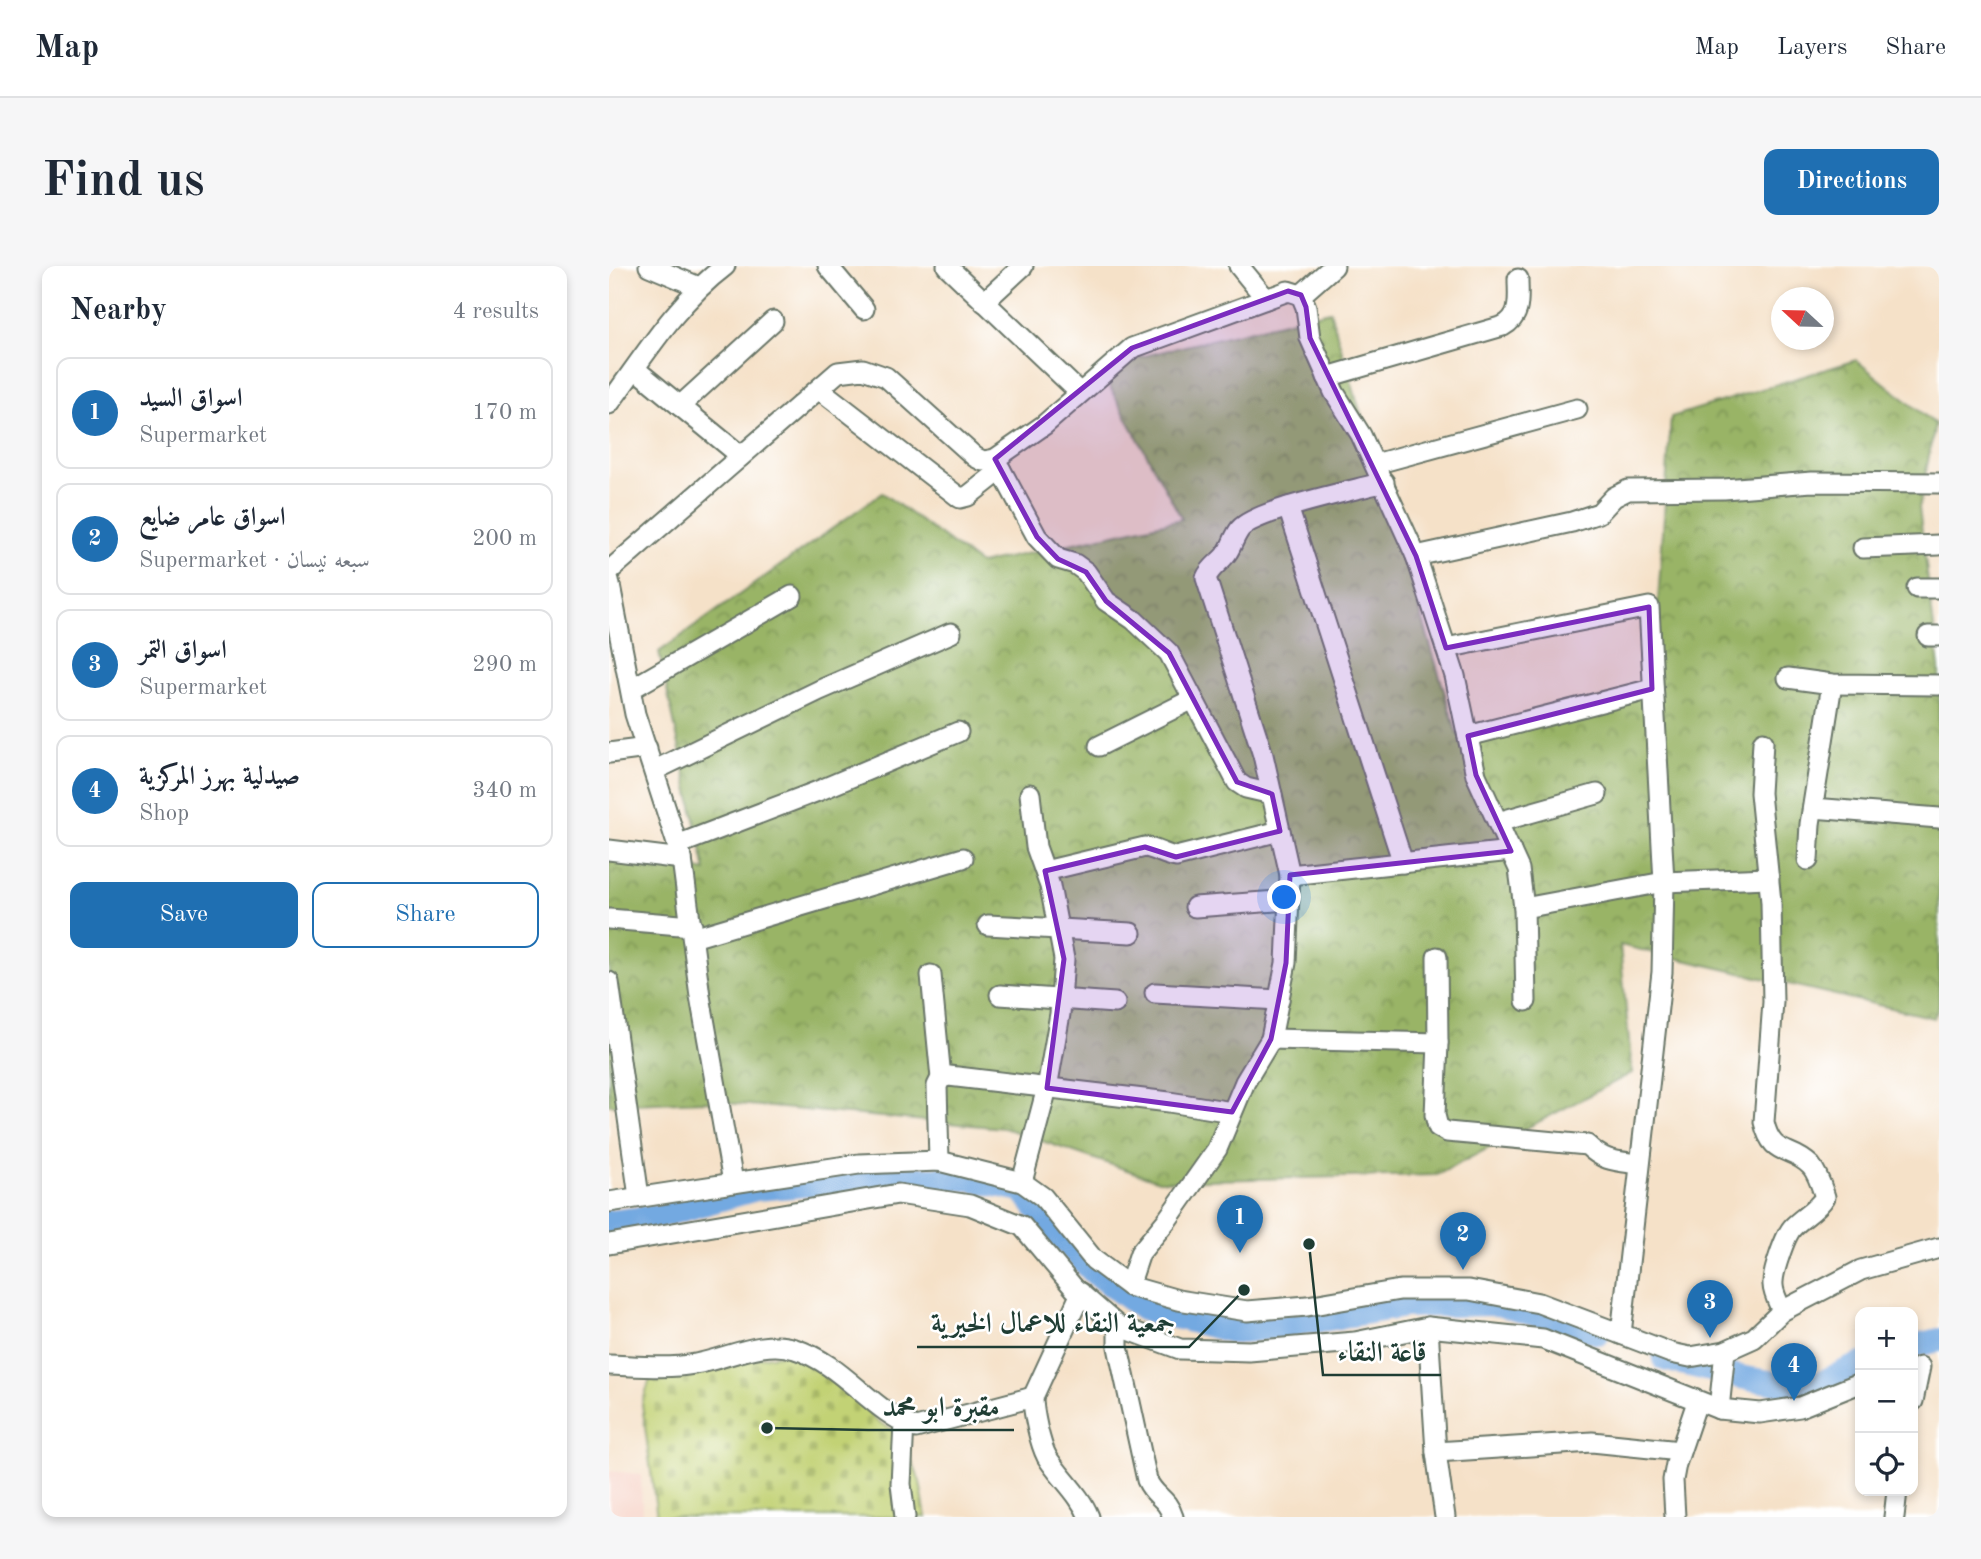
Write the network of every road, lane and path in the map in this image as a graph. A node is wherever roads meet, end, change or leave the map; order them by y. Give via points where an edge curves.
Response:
1 (649, 266) edge
2 (725, 266) edge
3 (828, 266) edge
4 (947, 266) edge
5 (1023, 266) edge
6 (1239, 266) edge
7 (1334, 266) edge
8 (1518, 279) dead end
9 (699, 287) junction
10 (1301, 295) junction
11 (1266, 299) junction
12 (984, 302) junction
13 (864, 309) dead end
14 (772, 321) dead end
15 (635, 369) junction
16 (1327, 377) junction
17 (819, 389) junction
18 (1080, 393) junction
19 (609, 404) edge
20 (680, 406) junction
21 (1577, 409) dead end
22 (741, 456) junction
23 (1375, 464) junction
24 (998, 465) junction
25 (1384, 482) junction
26 (1939, 483) edge
27 (1287, 507) junction
28 (1939, 545) edge
29 (1863, 548) dead end
30 (1416, 556) junction
31 (609, 571) edge
32 (609, 580) edge
33 (1917, 588) dead end
34 (1939, 588) edge
35 (792, 596) dead end
36 (951, 633) dead end
37 (1446, 648) junction
38 (623, 677) edge
39 (1788, 678) dead end
40 (1832, 684) junction
41 (1939, 685) edge
42 (1652, 689) junction
43 (1193, 699) junction
44 (958, 732) dead end
45 (1468, 736) junction
46 (1763, 742) dead end
47 (1099, 746) dead end
48 (647, 748) junction
49 (609, 753) edge
50 (655, 769) junction
51 (1030, 794) dead end
52 (1272, 794) junction
53 (1597, 794) dead end
54 (1813, 808) junction
55 (1939, 818) edge
56 (1498, 822) junction
57 (1280, 831) junction
58 (609, 850) edge
59 (1511, 851) junction
60 (679, 852) junction
61 (963, 858) dead end
62 (1808, 860) dead end
63 (1403, 863) junction
64 (1045, 871) junction
65 (1290, 875) junction
66 (1769, 878) junction
67 (1664, 882) junction
68 (1289, 900) junction
69 (1195, 907) dead end
70 (1524, 908) junction
71 (609, 919) edge
72 (988, 925) dead end
73 (1058, 930) junction
74 (692, 932) junction
75 (1131, 933) dead end
76 (1437, 957) dead end
77 (931, 975) dead end
78 (609, 982) edge
79 (1155, 993) dead end
80 (1000, 995) dead end
81 (1061, 1000) junction
82 (1279, 1000) junction
83 (1526, 1001) dead end
84 (1115, 1003) dead end
85 (613, 1025) edge
86 (1271, 1039) junction
87 (1438, 1043) junction
88 (941, 1078) junction
89 (616, 1088) edge
90 (1047, 1088) junction
91 (1231, 1112) junction
92 (939, 1161) junction
93 (1639, 1164) junction
94 (733, 1182) junction
95 (1022, 1182) junction
96 (639, 1197) junction
97 (609, 1202) edge
98 (609, 1244) edge
99 (1939, 1248) edge
100 (1129, 1286) junction
101 (1081, 1293) junction
102 (1782, 1311) junction
103 (1118, 1325) junction
104 (1428, 1327) junction
105 (1621, 1334) junction
106 (1725, 1351) junction
107 (609, 1365) edge
108 (1924, 1368) edge
109 (1855, 1385) edge
110 (1918, 1386) edge
111 (1033, 1397) junction
112 (1697, 1402) junction
113 (1719, 1409) junction
114 (904, 1423) junction
115 (1680, 1451) junction
116 (1436, 1452) junction
117 (1896, 1496) edge
118 (905, 1517) edge
119 (1089, 1517) edge
120 (1173, 1517) edge
121 (1445, 1517) edge
122 (1675, 1517) edge
123 (1894, 1517) edge

1 - 9 street
2 - 9 street
3 - 13 street
4 - 12 street
5 - 12 street
6 - 11 street
7 - 10 street
8 - 16 street via 1518,309 1503,326
9 - 15 street
10 - 11 street via 1288,291
10 - 16 street via 1310,338
11 - 18 street via 1132,348
12 - 18 street
14 - 20 street
15 - 19 street
15 - 20 street
16 - 23 street
17 - 22 street
17 - 24 street via 838,372 863,369 886,377 975,457
17 - 24 street via 960,498 968,496
18 - 24 street
20 - 22 street
21 - 23 street
22 - 31 street
23 - 25 street
24 - 43 street via 1037,537 1058,559 1086,572 1106,601 1169,653
25 - 27 street
25 - 30 street
26 - 30 street via 1812,482 1628,490 1599,513 1572,522
27 - 52 street via 1240,529 1206,578
27 - 63 street
28 - 29 street
30 - 37 street
32 - 38 street
33 - 34 street
35 - 38 street
36 - 50 street
37 - 42 street via 1649,607
37 - 45 street
38 - 48 street
39 - 40 street
40 - 41 street
40 - 54 street
42 - 45 street
42 - 67 street
43 - 47 street
43 - 52 street via 1237,782
44 - 60 street
45 - 56 street via 1476,775
46 - 66 street via 1761,793
48 - 49 street
48 - 50 street
50 - 60 street
51 - 64 street via 1036,847
52 - 57 street
53 - 56 street
54 - 55 street
54 - 62 street
56 - 59 street
57 - 64 street via 1177,857 1145,847
57 - 65 street
58 - 60 street
59 - 63 street
59 - 70 street via 1519,869
60 - 74 street
61 - 74 street
63 - 65 street
64 - 73 street
65 - 68 street
66 - 67 street
66 - 102 street via 1773,1002 1764,1122 1767,1137 1775,1146 1811,1167 1825,1197 1819,1208 1790,1230 1782,1249 1772,1284
67 - 70 street
67 - 93 street via 1662,972
68 - 69 street
68 - 82 street
70 - 83 street
71 - 74 street
72 - 73 street
73 - 75 street
73 - 81 street via 1064,959
74 - 94 street
76 - 87 street
77 - 88 street
78 - 85 street
79 - 82 street
80 - 81 street
81 - 84 street
81 - 90 street
82 - 86 street
85 - 89 street
86 - 87 street
86 - 91 street
87 - 93 street via 1438,1127 1447,1132 1587,1145 1609,1160
88 - 90 street
88 - 92 street via 937,1086
89 - 96 street
90 - 91 street
90 - 95 street
91 - 100 street via 1217,1149 1140,1253
92 - 94 street via 859,1164
92 - 95 street
93 - 105 street
94 - 96 street
95 - 100 street via 1042,1197 1094,1260
96 - 97 street
98 - 101 street via 898,1194 970,1205 1022,1226
99 - 102 street via 1861,1270
100 - 105 street via 1178,1300 1247,1311 1400,1290 1469,1290 1539,1303
101 - 103 street
101 - 111 street
102 - 106 street via 1753,1338
103 - 104 street via 1180,1349 1249,1351 1355,1342
103 - 120 street via 1118,1347 1147,1480 1152,1492 1167,1502
104 - 112 street via 1543,1339
104 - 116 street
105 - 106 street via 1690,1357
106 - 113 street
107 - 114 street via 695,1364 777,1346 794,1348 822,1360
108 - 110 street
109 - 113 street via 1800,1407 1761,1413
111 - 114 street via 916,1428
111 - 119 street via 1046,1455
112 - 113 street
112 - 115 street
114 - 118 street via 901,1484
115 - 116 street via 1592,1441
115 - 122 street via 1674,1480
116 - 121 street
117 - 123 street

